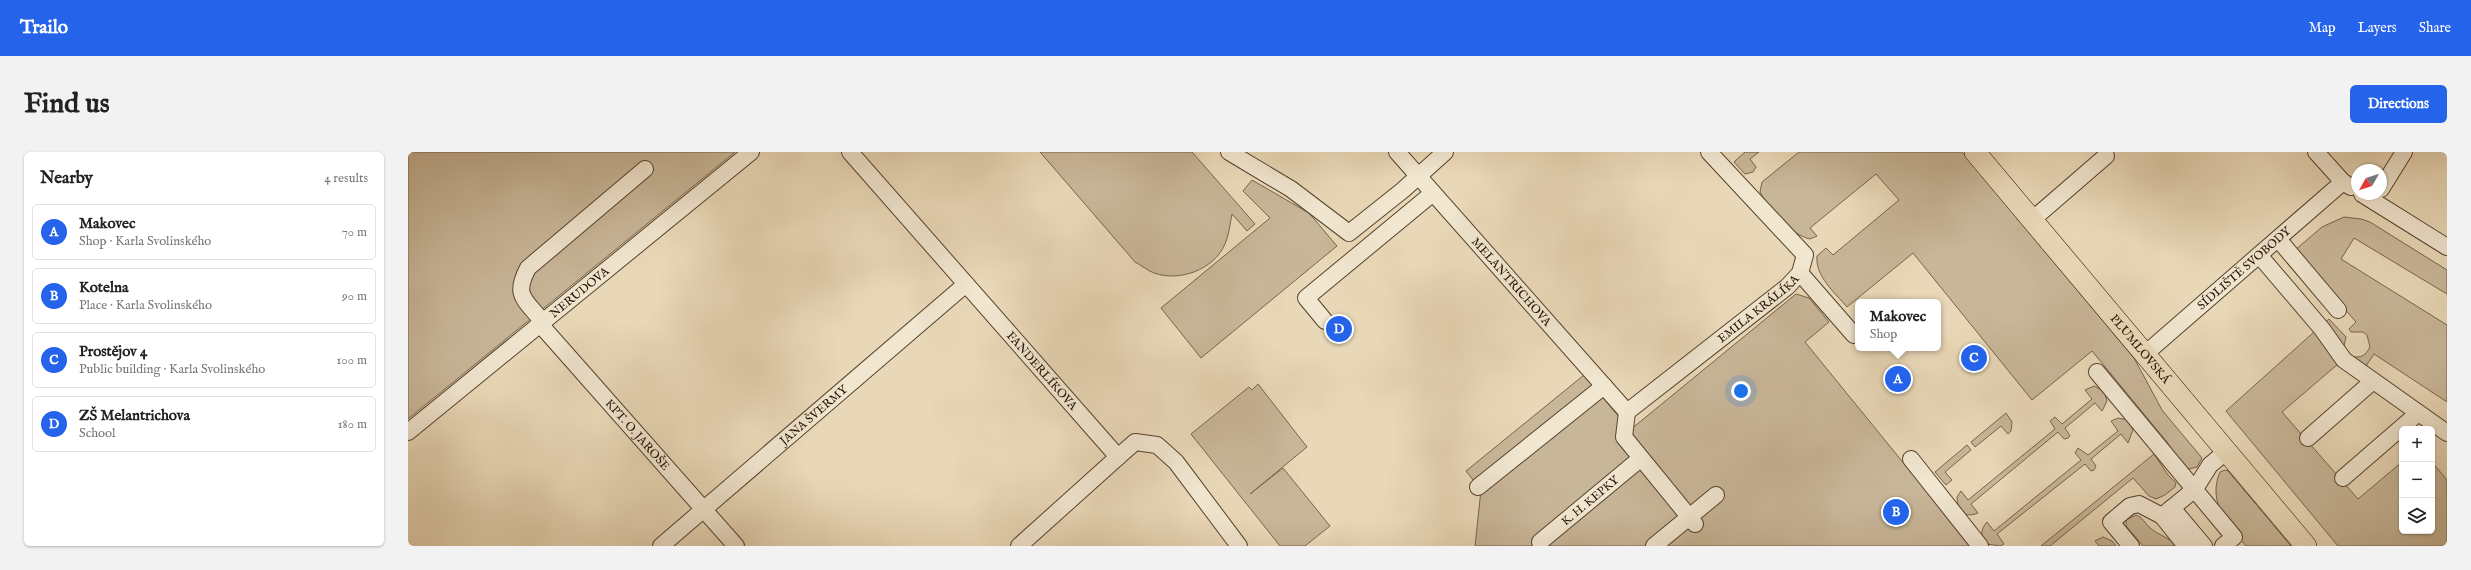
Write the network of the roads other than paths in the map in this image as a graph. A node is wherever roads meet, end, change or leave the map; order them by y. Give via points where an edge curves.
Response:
1 (751, 152) edge
2 (850, 152) edge
3 (1229, 152) edge
4 (1397, 152) edge
5 (1445, 152) edge
6 (1709, 152) edge
7 (1975, 152) edge
8 (2316, 152) edge
9 (2404, 152) edge
10 (2106, 156) dead end
11 (645, 169) dead end
12 (2387, 175) edge
13 (1419, 176) junction
14 (2343, 182) junction
15 (2351, 187) edge
16 (1433, 193) junction
17 (2381, 200) edge
18 (2032, 220) junction
19 (2278, 239) junction
20 (2447, 247) edge
21 (2259, 255) junction
22 (1800, 273) junction
23 (966, 284) junction
24 (2338, 310) dead end
25 (1325, 321) dead end
26 (541, 322) junction
27 (1854, 336) dead end
28 (2145, 354) junction
29 (2097, 372) dead end
30 (2373, 381) junction
31 (1604, 386) junction
32 (1627, 412) junction
33 (2417, 414) junction
34 (408, 432) edge
35 (2447, 433) edge
36 (2308, 438) dead end
37 (2227, 451) junction
38 (1118, 457) junction
39 (1640, 459) junction
40 (1911, 459) dead end
41 (2343, 478) dead end
42 (1478, 487) dead end
43 (2190, 492) junction
44 (1716, 495) dead end
45 (704, 509) junction
46 (2167, 512) junction
47 (1692, 521) junction
48 (1540, 542) dead end
49 (2224, 545) edge
50 (662, 546) edge
51 (736, 546) edge
52 (1019, 546) edge
53 (1239, 546) edge
54 (1654, 546) edge
55 (1980, 546) edge
56 (2131, 546) edge
57 (2186, 546) edge
58 (2204, 546) edge
59 (2306, 546) edge

1 - 26 street, NERUDOVA
2 - 23 street, FANDERLÍKOVA
3 - 13 street via 1291,189 1350,233
4 - 13 street, MELANTRICHOVA
5 - 13 street
6 - 22 street, EMILA KRÁLÍKA via 1805,254
7 - 18 main road, PLUMLOVSKÁ
8 - 14 street
9 - 12 street
10 - 18 street
11 - 26 street, KPT. O. JAROŠE via 528,268 520,282 521,295
13 - 16 street, MELANTRICHOVA
14 - 15 street
14 - 19 street, SÍDLIŠTĚ SVOBODY
16 - 25 street via 1306,298
16 - 31 street, MELANTRICHOVA
17 - 20 street
18 - 28 main road, PLUMLOVSKÁ
19 - 21 street, SÍDLIŠTĚ SVOBODY
19 - 24 street
21 - 28 street, SÍDLIŠTĚ SVOBODY
21 - 30 street via 2322,329 2344,360
22 - 27 street
22 - 32 street, EMILA KRÁLÍKA via 1787,287
23 - 38 street, FANDERLÍKOVA
23 - 45 street, JANA ŠVERMY
26 - 34 street, NERUDOVA
26 - 45 street, KPT. O. JAROŠE
28 - 37 main road, PLUMLOVSKÁ
29 - 43 street via 2148,434
30 - 33 street
30 - 36 street
31 - 32 street, MELANTRICHOVA
31 - 42 street
32 - 39 street via 1624,437
33 - 35 street
33 - 41 street
37 - 43 street via 2210,465
37 - 59 main road, PLUMLOVSKÁ
38 - 52 street
38 - 53 street via 1135,442 1157,445 1176,462
39 - 47 street
39 - 48 street, K. H. KEPKY
40 - 55 street
43 - 46 street
43 - 49 street via 2234,537
44 - 47 street
45 - 50 street, JANA ŠVERMY
45 - 51 street, KPT. O. JAROŠE
46 - 56 street via 2139,504 2130,506 2111,522
46 - 57 street
46 - 58 street
47 - 54 street

